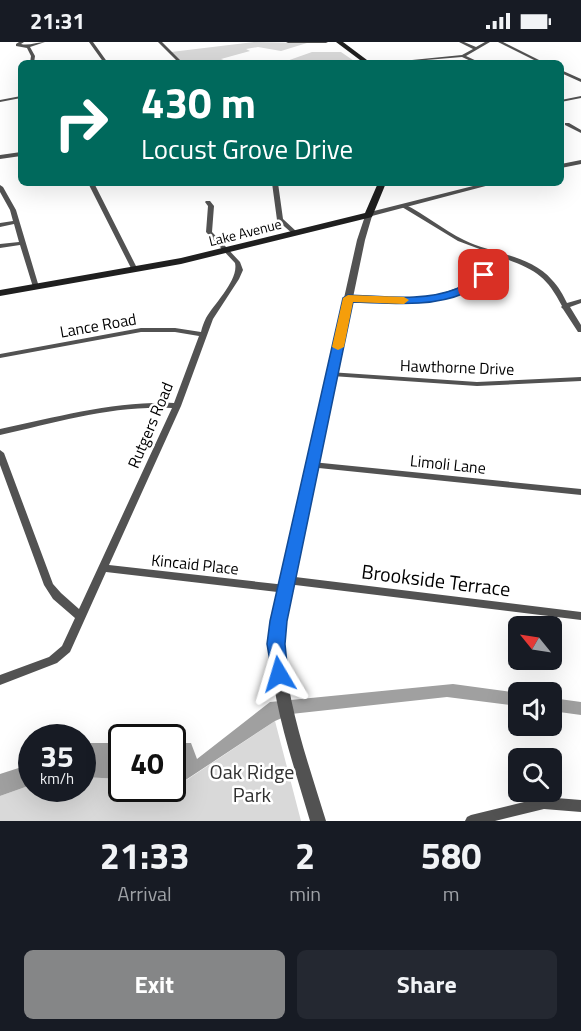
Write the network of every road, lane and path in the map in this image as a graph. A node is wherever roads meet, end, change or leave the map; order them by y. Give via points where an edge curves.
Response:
1 (22, 42) edge
2 (37, 42) edge
3 (43, 42) edge
4 (91, 42) edge
5 (160, 42) edge
6 (288, 42) edge
7 (326, 42) edge
8 (339, 42) edge
9 (461, 42) edge
10 (488, 42) edge
11 (500, 42) edge
12 (28, 47) junction
13 (476, 48) junction
14 (463, 56) junction
15 (32, 60) edge
16 (104, 60) edge
17 (178, 60) edge
18 (364, 60) edge
19 (414, 60) dead end
20 (472, 60) edge
21 (537, 60) edge
22 (564, 72) edge
23 (580, 80) edge
24 (581, 97) edge
25 (18, 98) edge
26 (564, 100) edge
27 (0, 101) edge
28 (567, 124) dead end
29 (575, 129) junction
30 (564, 131) edge
31 (581, 132) edge
32 (18, 154) edge
33 (0, 157) edge
34 (581, 162) edge
35 (564, 165) edge
36 (93, 186) edge
37 (275, 186) edge
38 (381, 186) edge
39 (481, 186) edge
40 (0, 187) edge
41 (4, 200) edge
42 (208, 202) dead end
43 (404, 206) junction
44 (369, 214) junction
45 (16, 222) junction
46 (0, 225) edge
47 (295, 233) junction
48 (22, 243) junction
49 (0, 246) edge
50 (226, 251) junction
51 (504, 258) junction
52 (135, 270) junction
53 (36, 287) junction
54 (0, 293) edge
55 (348, 298) junction
56 (581, 301) edge
57 (564, 307) junction
58 (581, 330) edge
59 (202, 334) junction
60 (0, 356) edge
61 (332, 374) junction
62 (581, 379) edge
63 (177, 406) junction
64 (0, 432) edge
65 (0, 453) edge
66 (312, 465) junction
67 (581, 492) edge
68 (102, 568) junction
69 (286, 585) junction
70 (80, 616) junction
71 (581, 616) edge
72 (0, 680) edge
73 (581, 806) edge
74 (318, 821) edge
75 (471, 821) edge

1 - 12 street via 17,45
2 - 3 street
2 - 12 street
4 - 16 street
5 - 17 street
6 - 7 street
8 - 18 main road
9 - 13 street
10 - 13 street
11 - 21 street
12 - 15 street
13 - 14 street
14 - 19 street
14 - 20 street
22 - 23 street
24 - 26 street
25 - 27 street
28 - 29 street
29 - 30 street
29 - 31 street
32 - 33 street
34 - 35 street
36 - 52 street
37 - 47 street via 280,220
38 - 44 main road
39 - 43 street, Lake Avenue
40 - 41 street
41 - 45 street
42 - 50 street via 209,232
43 - 44 street, Lake Avenue
43 - 51 street via 465,243
44 - 47 main road, Lake Avenue
44 - 55 street
45 - 46 street
45 - 48 street
47 - 50 main road, Lake Avenue
48 - 49 street
48 - 53 street
50 - 52 main road, Lake Avenue
50 - 59 street, Rutgers Road via 240,270
51 - 55 street via 474,284 449,296 420,300
51 - 57 street via 545,276
52 - 53 main road, Lake Avenue
53 - 54 main road, Lake Avenue
55 - 61 street
56 - 57 street
57 - 58 street
59 - 60 street, Lance Road via 141,330
59 - 63 street, Rutgers Road
61 - 62 street, Hawthorne Drive via 477,384
61 - 66 street
63 - 64 street via 119,408
63 - 68 street, Rutgers Road
65 - 70 street via 49,585
66 - 67 street, Limoli Lane
66 - 69 street
68 - 69 street, Kincaid Place
68 - 70 street, Rutgers Road
69 - 71 street, Brookside Terrace
69 - 74 street via 276,644 289,717
70 - 72 street, Rutgers Road via 60,655
73 - 75 street via 544,803

